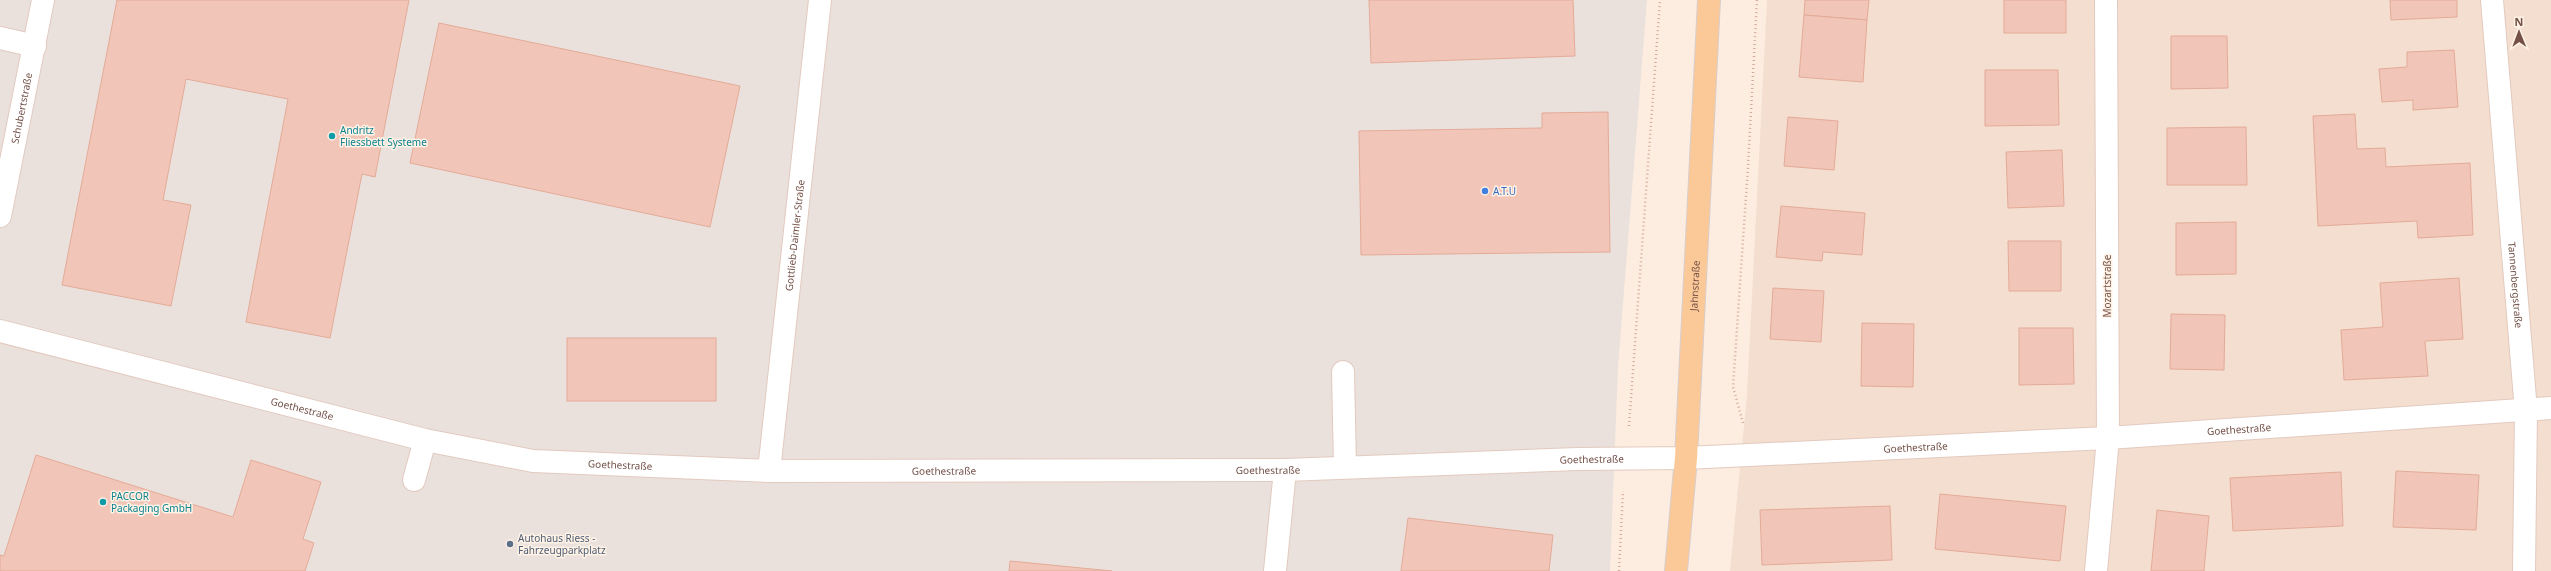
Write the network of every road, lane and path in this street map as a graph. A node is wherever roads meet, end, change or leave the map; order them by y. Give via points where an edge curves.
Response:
1 (43, 0) edge
2 (820, 0) edge
3 (1660, 0) edge
4 (1709, 0) edge
5 (1757, 0) edge
6 (2106, 0) edge
7 (2492, 0) edge
8 (0, 38) edge
9 (35, 46) junction
10 (0, 216) edge
11 (0, 331) edge
12 (1343, 372) dead end
13 (2551, 408) edge
14 (2526, 411) junction
15 (2108, 438) junction
16 (425, 440) junction
17 (1752, 454) junction
18 (1626, 457) junction
19 (1686, 458) junction
20 (1345, 467) junction
21 (1285, 470) junction
22 (769, 471) junction
23 (414, 480) dead end
24 (1275, 571) edge
25 (1618, 571) edge
26 (1676, 571) edge
27 (2096, 571) edge
28 (2524, 571) edge

1 - 9 street, Schubertstraße
2 - 22 street, Gottlieb-Daimler-Straße
3 - 18 path
4 - 19 main road, Jahnstraße
5 - 17 path via 1733,387
6 - 15 street, Mozartstraße
7 - 14 street, Tannenbergstraße
8 - 9 street
9 - 10 street, Schubertstraße
11 - 16 street, Goethestraße
12 - 20 street
13 - 14 street, Goethestraße
14 - 15 street, Goethestraße
14 - 28 street, Tannenbergstraße
15 - 17 street, Goethestraße
15 - 27 street, Mozartstraße
16 - 22 street, Goethestraße via 533,461
16 - 23 street
17 - 19 street, Goethestraße
18 - 19 street, Goethestraße
18 - 20 street, Goethestraße
18 - 25 path
19 - 26 main road, Jahnstraße
20 - 21 street, Goethestraße
21 - 22 street, Goethestraße
21 - 24 street

